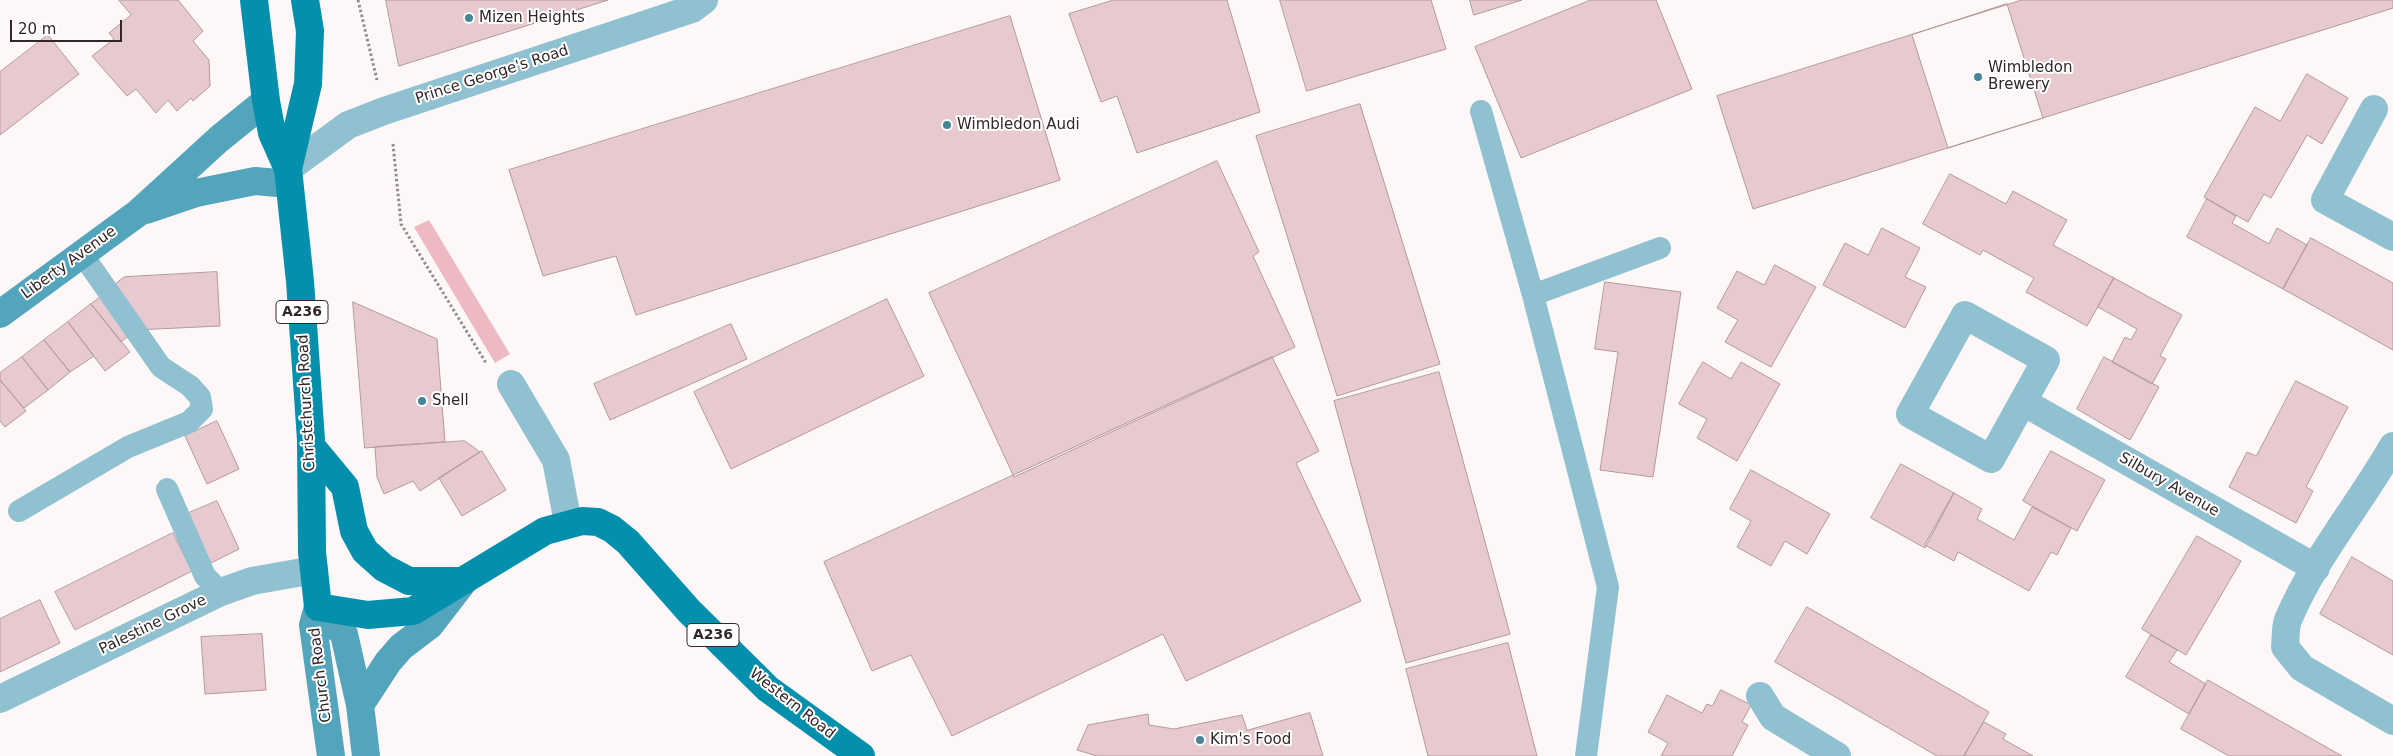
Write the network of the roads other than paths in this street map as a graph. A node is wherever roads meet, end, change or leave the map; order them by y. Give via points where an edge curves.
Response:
1 (254, 0) edge
2 (305, 0) edge
3 (704, 0) edge
4 (266, 101) junction
5 (2374, 109) dead end
6 (1482, 111) dead end
7 (289, 176) junction
8 (138, 212) junction
9 (2393, 237) edge
10 (1660, 248) dead end
11 (82, 254) junction
12 (1533, 295) junction
13 (0, 314) edge
14 (511, 384) road end
15 (2023, 402) junction
16 (311, 446) junction
17 (2393, 446) edge
18 (167, 489) dead end
19 (20, 511) dead end
20 (568, 523) junction
21 (2316, 568) junction
22 (314, 570) junction
23 (464, 581) junction
24 (222, 592) junction
25 (318, 607) junction
26 (1760, 696) dead end
27 (0, 699) edge
28 (360, 705) junction
29 (2393, 721) edge
30 (331, 756) edge
31 (366, 756) edge
32 (861, 756) edge
33 (1586, 756) edge
34 (1836, 756) edge

1 - 4 main road, Christchurch Road / A236
2 - 7 main road, Christchurch Road / A236 via 310,31 308,84
3 - 7 street, Prince George's Road via 692,10 348,125
4 - 7 main road, Christchurch Road / A236 via 272,133
4 - 8 street, Liberty Avenue
5 - 9 street via 2325,200
6 - 12 lane
7 - 8 street, Liberty Avenue via 196,193
7 - 16 main road, Christchurch Road / A236
8 - 11 street, Liberty Avenue
10 - 12 lane
11 - 13 street, Liberty Avenue
11 - 19 lane via 161,368 190,386 200,397 202,409 189,422 128,447
12 - 33 lane via 1608,587
14 - 20 street via 556,460
15 - 15 street via 2046,360 1965,315 1910,414 1991,459
15 - 21 street, Silbury Avenue
16 - 22 main road, Christchurch Road / A236
16 - 23 main road via 345,487 354,531 365,551 384,568 409,580
17 - 21 street
18 - 24 lane via 205,576
20 - 23 main road, Western Road / A236 via 545,530
20 - 32 main road, Western Road / A236 via 598,522 612,529 768,689
21 - 29 street via 2288,622 2285,647 2302,668
22 - 24 street, Palestine Grove via 252,581
22 - 25 main road, Christchurch Road / A236
23 - 25 main road, Western Road / A236 via 413,611 368,615
23 - 28 street, Western Road via 430,625 401,647 388,662
24 - 27 street, Palestine Grove
25 - 28 street, Church Road via 344,634
25 - 30 street, Church Road via 313,626
26 - 34 street via 1773,717
28 - 31 street, Church Road

